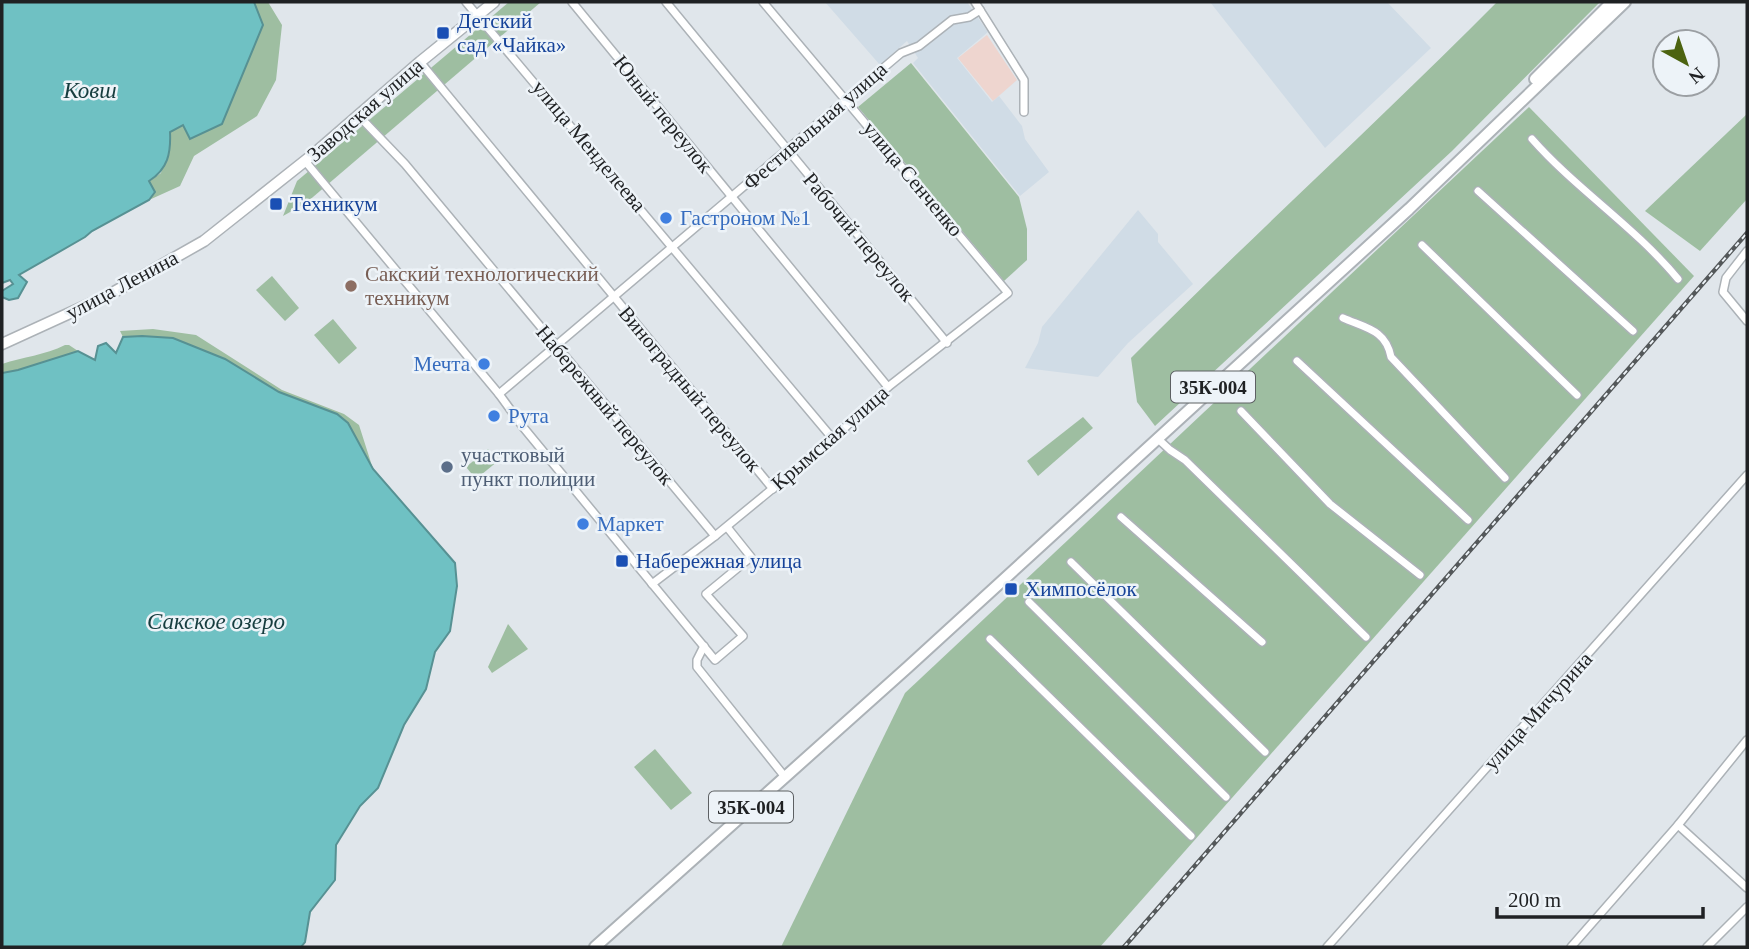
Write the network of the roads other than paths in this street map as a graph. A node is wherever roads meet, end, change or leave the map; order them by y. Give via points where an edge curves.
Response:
1 (466, 2) edge
2 (494, 2) edge
3 (572, 2) edge
4 (666, 2) edge
5 (763, 2) edge
6 (975, 2) edge
7 (1612, 2) edge
8 (1625, 2) edge
9 (980, 10) junction
10 (479, 15) junction
11 (420, 62) junction
12 (846, 99) junction
13 (1524, 100) junction
14 (1024, 112) dead end
15 (358, 115) junction
16 (1532, 139) dead end
17 (787, 151) junction
18 (305, 161) junction
19 (1478, 191) dead end
20 (731, 198) junction
21 (235, 217) joint
22 (1422, 245) dead end
23 (673, 247) junction
24 (1747, 251) edge
25 (1678, 279) dead end
26 (1008, 293) joint
27 (614, 297) junction
28 (1343, 318) dead end
29 (1747, 321) edge
30 (1633, 331) dead end
31 (947, 343) junction
32 (2, 344) edge
33 (555, 346) junction
34 (1297, 361) dead end
35 (888, 387) junction
36 (499, 394) junction
37 (1577, 395) dead end
38 (1241, 411) dead end
39 (1157, 438) junction
40 (833, 439) junction
41 (1747, 475) edge
42 (1505, 478) dead end
43 (773, 489) junction
44 (1121, 517) dead end
45 (1468, 520) dead end
46 (727, 527) junction
47 (715, 536) junction
48 (1071, 562) dead end
49 (1420, 575) dead end
50 (652, 584) junction
51 (1029, 601) dead end
52 (1366, 637) dead end
53 (989, 639) dead end
54 (1262, 642) dead end
55 (704, 646) junction
56 (1747, 740) edge
57 (1265, 752) dead end
58 (785, 777) junction
59 (1226, 797) dead end
60 (1678, 825) junction
61 (1191, 836) dead end
62 (1747, 888) edge
63 (1747, 907) edge
64 (595, 947) edge
65 (1327, 947) edge
66 (1571, 947) edge
67 (1707, 947) edge

1 - 10 street, улица Менделеева
2 - 10 street, Заводская улица
3 - 20 street, Юный переулок
4 - 17 street, Рабочий переулок
5 - 12 street, улица Сенченко
6 - 9 street
7 - 13 main road via 1534,80
8 - 13 main road, 35К-004
9 - 12 street, Фестивальная улица via 952,20 919,46 901,53
9 - 14 street via 1024,80
10 - 11 street, Заводская улица
10 - 23 street, улица Менделеева
11 - 15 street, Заводская улица
11 - 27 street, Виноградный переулок
12 - 17 street, Фестивальная улица
12 - 26 street, улица Сенченко
13 - 39 main road, 35К-004
15 - 18 street, Заводская улица
15 - 33 street, Набережный переулок via 405,164
16 - 25 street
17 - 20 street, Фестивальная улица
17 - 31 street, Рабочий переулок
18 - 21 street, Заводская улица
18 - 36 street
19 - 30 street
20 - 23 street, Фестивальная улица
20 - 35 street, Юный переулок
21 - 32 street, улица Ленина via 204,241 107,296
22 - 37 street
23 - 27 street, Фестивальная улица
23 - 40 street, улица Менделеева
24 - 29 street via 1726,278 1723,292
26 - 31 street, Крымская улица
27 - 33 street, Фестивальная улица
27 - 43 street, Виноградный переулок
28 - 42 street via 1383,336 1391,357
31 - 35 street, Крымская улица
33 - 36 street, Фестивальная улица
33 - 47 street, Набережный переулок
34 - 45 street
35 - 40 street, Крымская улица
36 - 50 street
38 - 49 street via 1330,504
39 - 52 street
39 - 58 main road, 35К-004
40 - 43 street, Крымская улица
41 - 65 street, улица Мичурина
43 - 46 street, Крымская улица
44 - 54 street
46 - 47 street, Крымская улица
46 - 55 street via 751,557 706,594 743,636 715,660
47 - 50 street, Крымская улица
48 - 57 street
50 - 55 street
51 - 59 street
53 - 61 street
55 - 58 street via 697,667
56 - 60 street
58 - 64 main road, 35К-004
60 - 62 street
60 - 66 street
63 - 67 street

